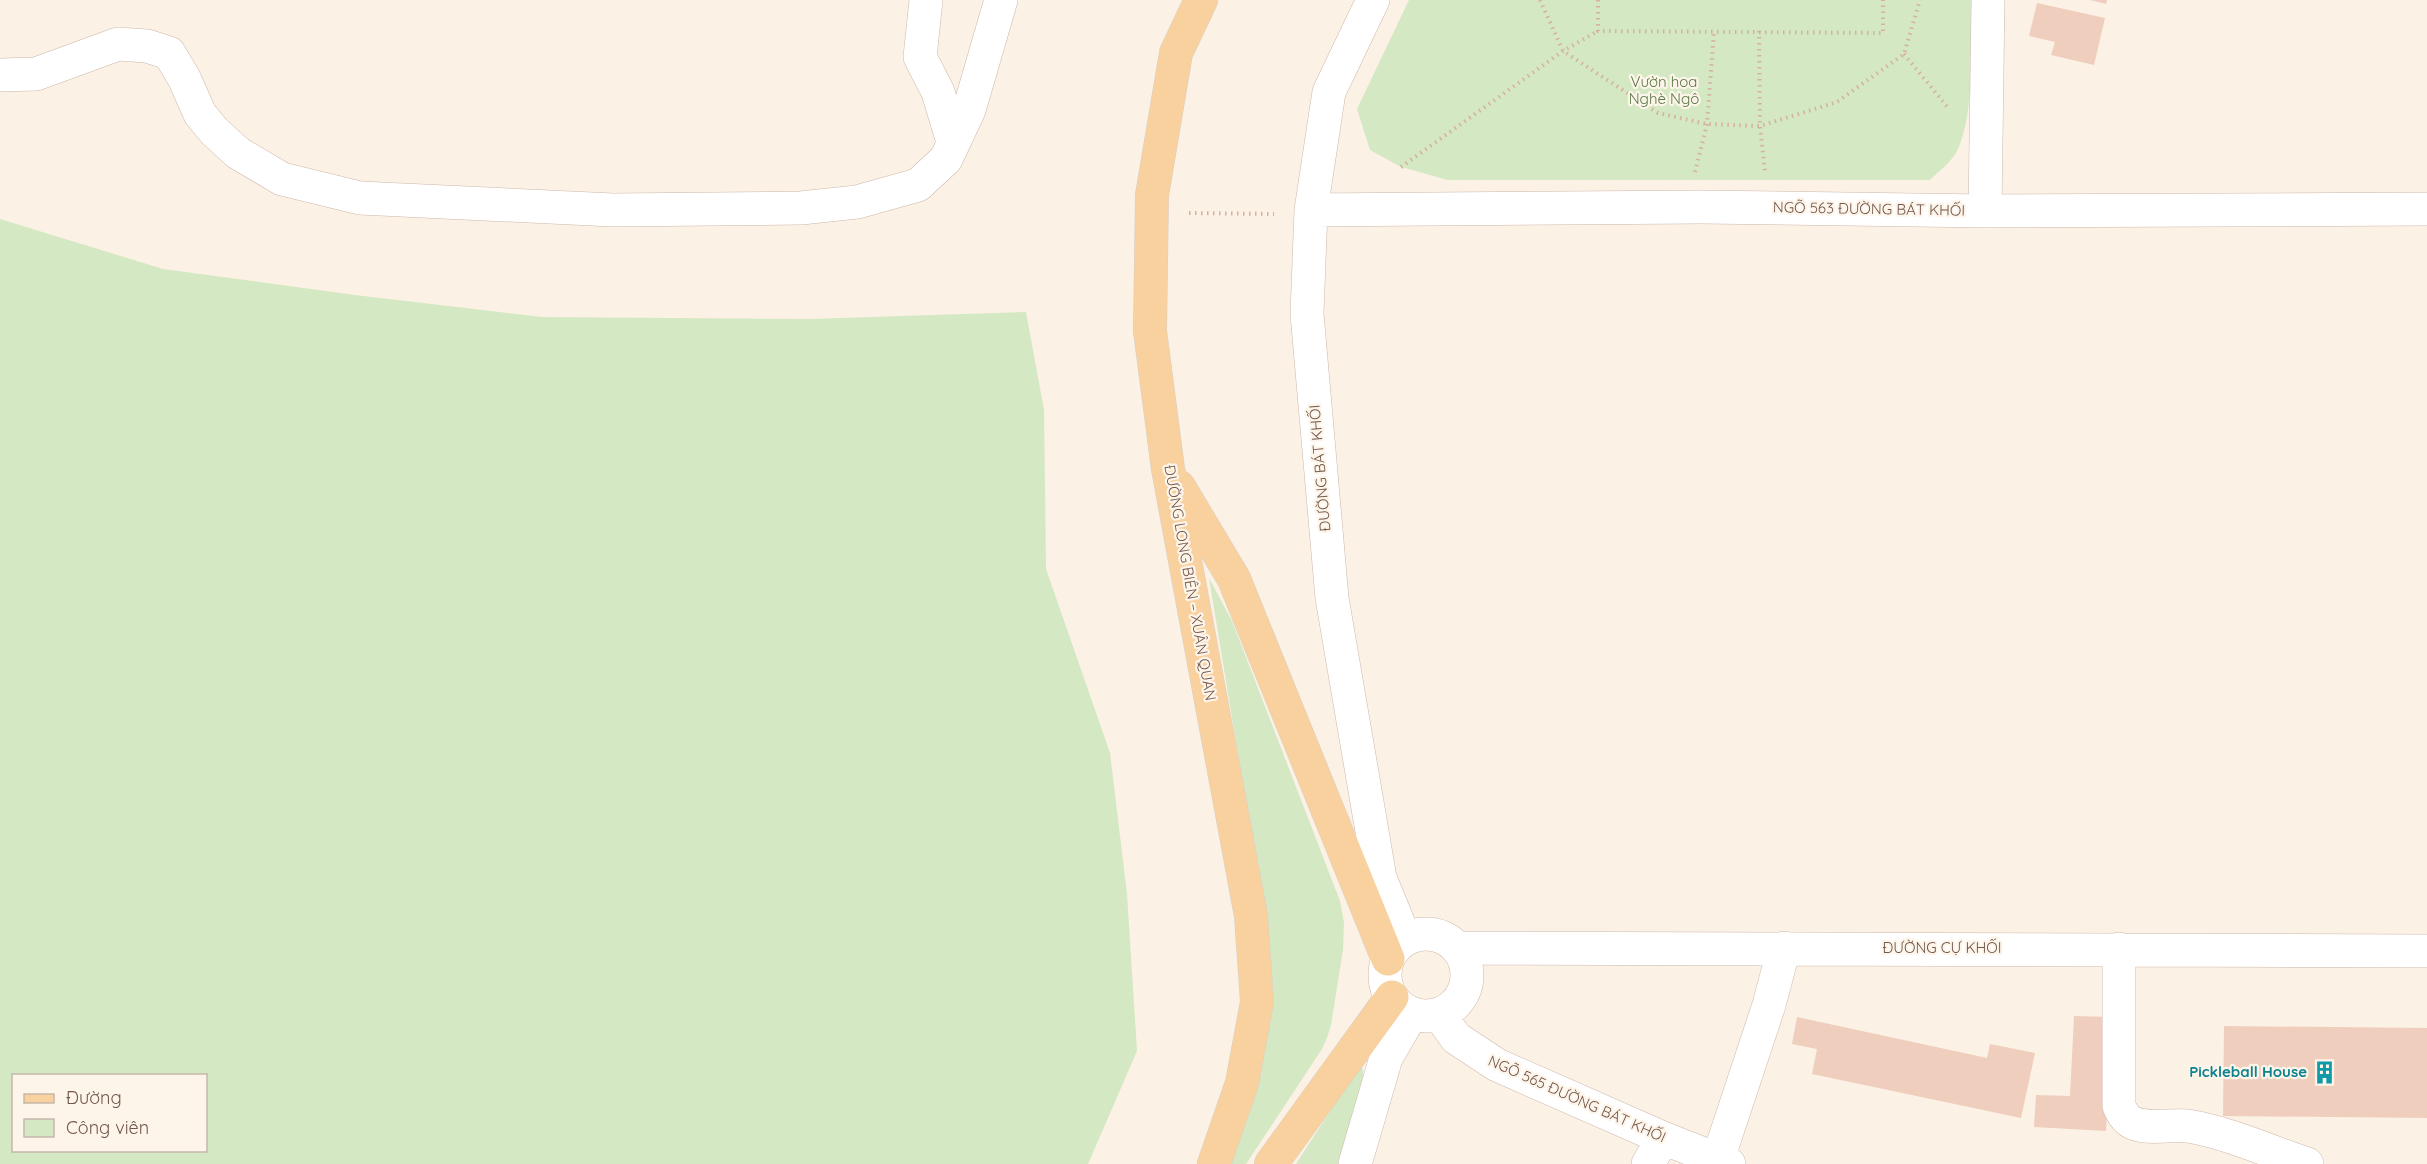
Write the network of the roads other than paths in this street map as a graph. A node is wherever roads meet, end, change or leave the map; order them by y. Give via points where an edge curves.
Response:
1 (926, 0) edge
2 (1001, 0) edge
3 (1201, 0) edge
4 (1373, 0) edge
5 (1988, 0) edge
6 (0, 75) edge
7 (953, 142) junction
8 (2427, 209) edge
9 (1311, 210) junction
10 (1985, 211) junction
11 (1168, 469) junction
12 (1457, 948) junction
13 (1784, 948) junction
14 (1396, 949) junction
15 (2119, 949) junction
16 (2427, 951) edge
17 (1414, 1008) junction
18 (1655, 1151) edge
19 (1724, 1162) edge
20 (1214, 1164) edge
21 (1271, 1164) edge
22 (1355, 1164) edge
23 (2307, 1164) edge

1 - 7 street via 920,57 938,92
2 - 7 street via 969,110
3 - 11 main road, ĐƯỜNG LONG BIÊN – XUÂN QUAN via 1176,53 1152,195 1150,331
4 - 9 street, ĐƯỜNG BÁT KHỐI via 1329,92
5 - 10 street
6 - 7 street via 36,74 118,44 147,46 169,53 200,114 238,153 282,178 371,199 625,210 801,208 857,202 918,185 946,159
8 - 10 street, NGÕ 563 ĐƯỜNG BÁT KHỐI
9 - 10 street, NGÕ 563 ĐƯỜNG BÁT KHỐI via 1713,207
9 - 14 street, ĐƯỜNG BÁT KHỐI via 1307,314 1332,598 1380,878
11 - 14 main road via 1234,579
11 - 20 main road, ĐƯỜNG LONG BIÊN – XUÂN QUAN via 1251,916 1257,1002 1242,1083
12 - 13 street, ĐƯỜNG CỰ KHỐI
12 - 14 street via 1437,935 1421,934
12 - 17 street via 1467,970 1466,986 1460,997 1451,1007
13 - 15 street, ĐƯỜNG CỰ KHỐI
13 - 19 street
14 - 17 street via 1385,985
15 - 16 street, ĐƯỜNG CỰ KHỐI
15 - 23 street via 2119,1106 2123,1116 2142,1125 2187,1126
17 - 18 street, NGÕ 565 ĐƯỜNG BÁT KHỐI via 1497,1065
17 - 21 main road
17 - 22 street via 1386,1058
18 - 19 street, NGÕ 565 ĐƯỜNG BÁT KHỐI

